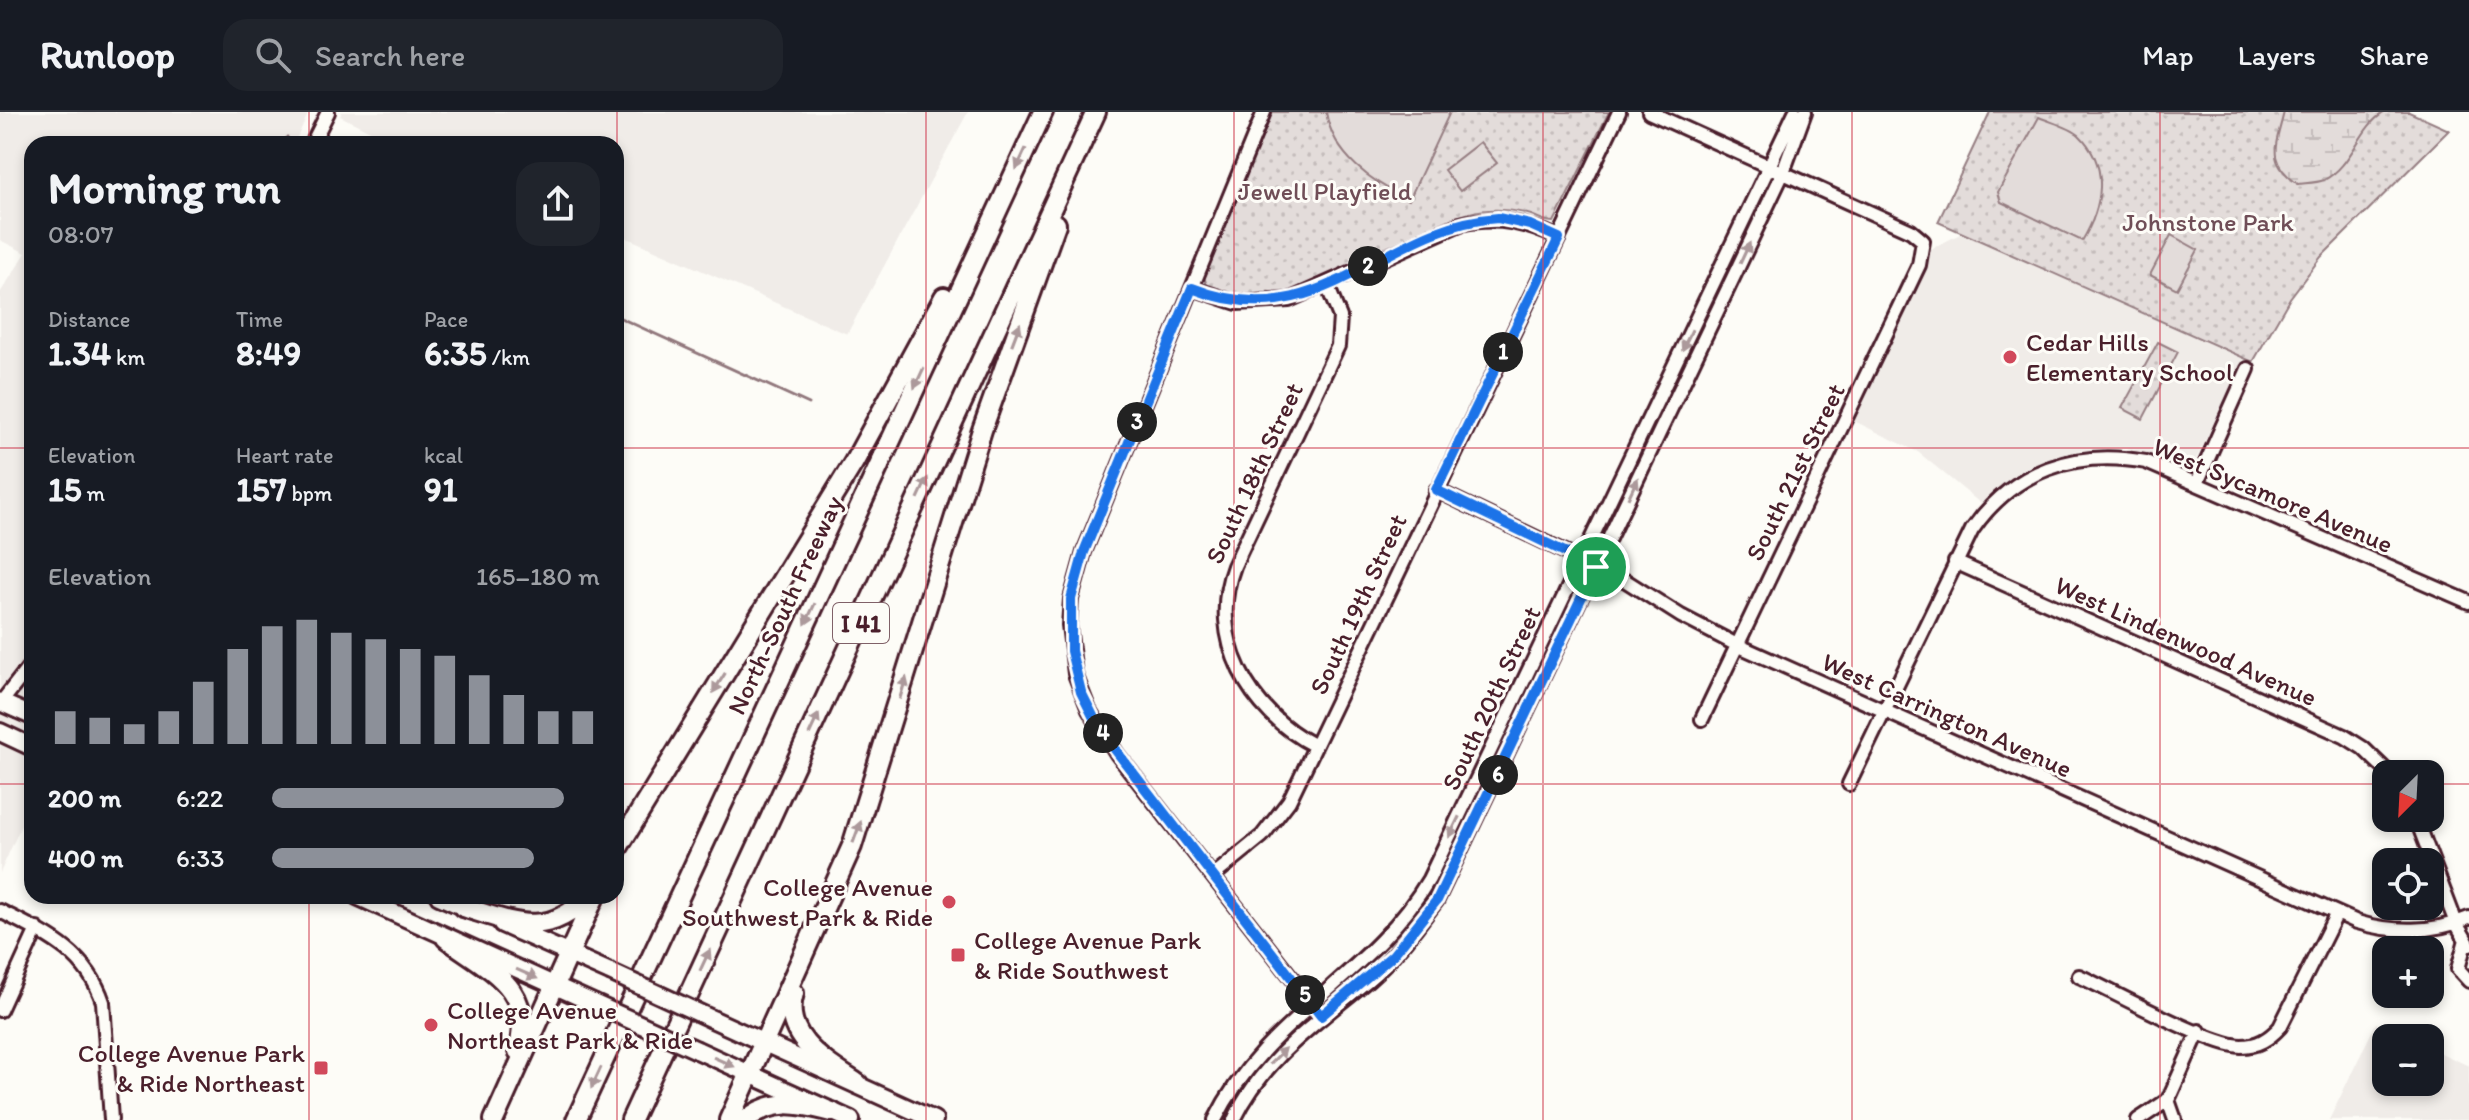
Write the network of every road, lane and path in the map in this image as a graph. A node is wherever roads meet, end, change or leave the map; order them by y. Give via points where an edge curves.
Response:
1 (328, 112) edge
2 (1043, 112) edge
3 (1096, 112) edge
4 (1264, 112) edge
5 (1619, 112) edge
6 (1649, 112) edge
7 (1795, 112) edge
8 (1805, 112) edge
9 (316, 136) edge
10 (1085, 138) junction
11 (1769, 168) junction
12 (1782, 175) junction
13 (998, 205) junction
14 (1559, 238) junction
15 (1327, 285) junction
16 (1192, 288) junction
17 (2248, 369) dead end
18 (2197, 483) junction
19 (1436, 490) junction
20 (1581, 560) junction
21 (1955, 562) junction
22 (1596, 567) junction
23 (2469, 602) edge
24 (1737, 645) junction
25 (24, 673) edge
26 (1, 703) edge
27 (1884, 710) junction
28 (24, 713) edge
29 (1702, 719) dead end
30 (0, 732) edge
31 (24, 743) edge
32 (1315, 746) junction
33 (2375, 760) edge
34 (1849, 784) dead end
35 (2421, 832) edge
36 (624, 838) edge
37 (1213, 876) junction
38 (374, 904) edge
39 (456, 904) edge
40 (578, 904) edge
41 (591, 904) edge
42 (463, 907) junction
43 (0, 911) edge
44 (2337, 913) junction
45 (2469, 918) edge
46 (2456, 923) junction
47 (37, 929) junction
48 (446, 938) junction
49 (2467, 944) edge
50 (569, 954) junction
51 (806, 956) junction
52 (2079, 976) dead end
53 (2469, 981) edge
54 (557, 987) junction
55 (1312, 1004) junction
56 (0, 1010) edge
57 (1321, 1016) junction
58 (2199, 1031) junction
59 (765, 1042) junction
60 (751, 1074) junction
61 (858, 1084) junction
62 (507, 1090) junction
63 (2168, 1100) junction
64 (832, 1112) junction
65 (633, 1116) edge
66 (111, 1120) edge
67 (494, 1120) edge
68 (576, 1120) edge
69 (729, 1120) edge
70 (746, 1120) edge
71 (851, 1120) edge
72 (934, 1120) edge
73 (1215, 1120) edge
74 (1234, 1120) edge
75 (2138, 1120) edge
76 (2175, 1120) edge

1 - 9 street
2 -> 13 highway, North-South Freeway / I 41
3 - 10 highway, I 41
4 - 16 street
5 - 14 street, South 19th Street
6 - 11 street
7 - 11 street, South 20th Street
8 - 12 street, South 20th Street
51 -> 10 highway via 866,807 982,430
65 -> 10 highway, I 41
11 - 12 street
11 -> 20 street, South 20th Street
22 -> 12 street, South 20th Street
12 - 24 street, South 21st Street via 1923,241 1919,265
13 -> 36 highway via 854,462
13 -> 68 highway, North-South Freeway / I 41
14 - 15 street via 1516,220 1481,219
14 - 19 street, South 19th Street
15 - 16 street via 1289,300 1255,304
15 - 32 street, South 18th Street via 1340,317 1338,346 1234,566 1224,608 1230,652 1248,684 1276,722
16 - 37 street via 1084,552 1069,625 1075,674 1100,730
17 - 18 street
18 - 21 street, West Sycamore Avenue via 2119,457 2054,466 1998,497
18 - 23 street, West Sycamore Avenue
19 - 20 street, West Carrington Avenue
19 - 32 street, South 19th Street
20 - 22 street, West Carrington Avenue
20 -> 55 street, South 20th Street via 1414,904 1376,950
21 - 27 street, West Sycamore Avenue
21 - 33 street, West Lindenwood Avenue via 2344,736
22 - 24 street, West Carrington Avenue
22 - 57 street, South 20th Street via 1437,900 1393,955
24 - 27 street, West Carrington Avenue
24 - 29 street, South 21st Street
25 - 26 street
26 - 28 main road
27 - 34 street, West Sycamore Avenue
27 - 44 street, West Carrington Avenue
30 - 31 main road
32 - 37 street, South 19th Street via 1273,824
35 - 46 street
37 - 55 street
38 - 48 main road
39 - 42 main road
40 - 42 highway via 558,920 535,925
41 - 50 highway
42 - 50 main road
43 - 47 street
44 - 46 street, West Carrington Avenue via 2379,929
44 - 58 street via 2272,1036 2241,1046
45 - 46 street, West Carrington Avenue
46 - 49 street
47 - 56 street
47 - 66 street via 76,955 97,985 103,1002
48 -> 54 main road
48 - 62 highway via 503,981 520,1002 522,1037
49 - 53 street via 2458,969
50 - 54 highway
50 - 59 main road, bridge
51 - 59 highway
51 - 61 highway via 791,1002 796,1031
52 - 58 street
54 -> 60 main road, bridge
54 - 62 highway
55 - 57 street
55 - 73 street, South 20th Street via 1245,1068
74 -> 57 street, South 20th Street via 1263,1071
58 - 63 street
59 - 60 highway
59 - 61 main road
60 - 64 main road
60 - 69 highway
61 - 72 main road
62 - 67 highway
63 - 75 street
63 - 76 street
64 - 70 highway via 782,1103
64 - 71 main road

